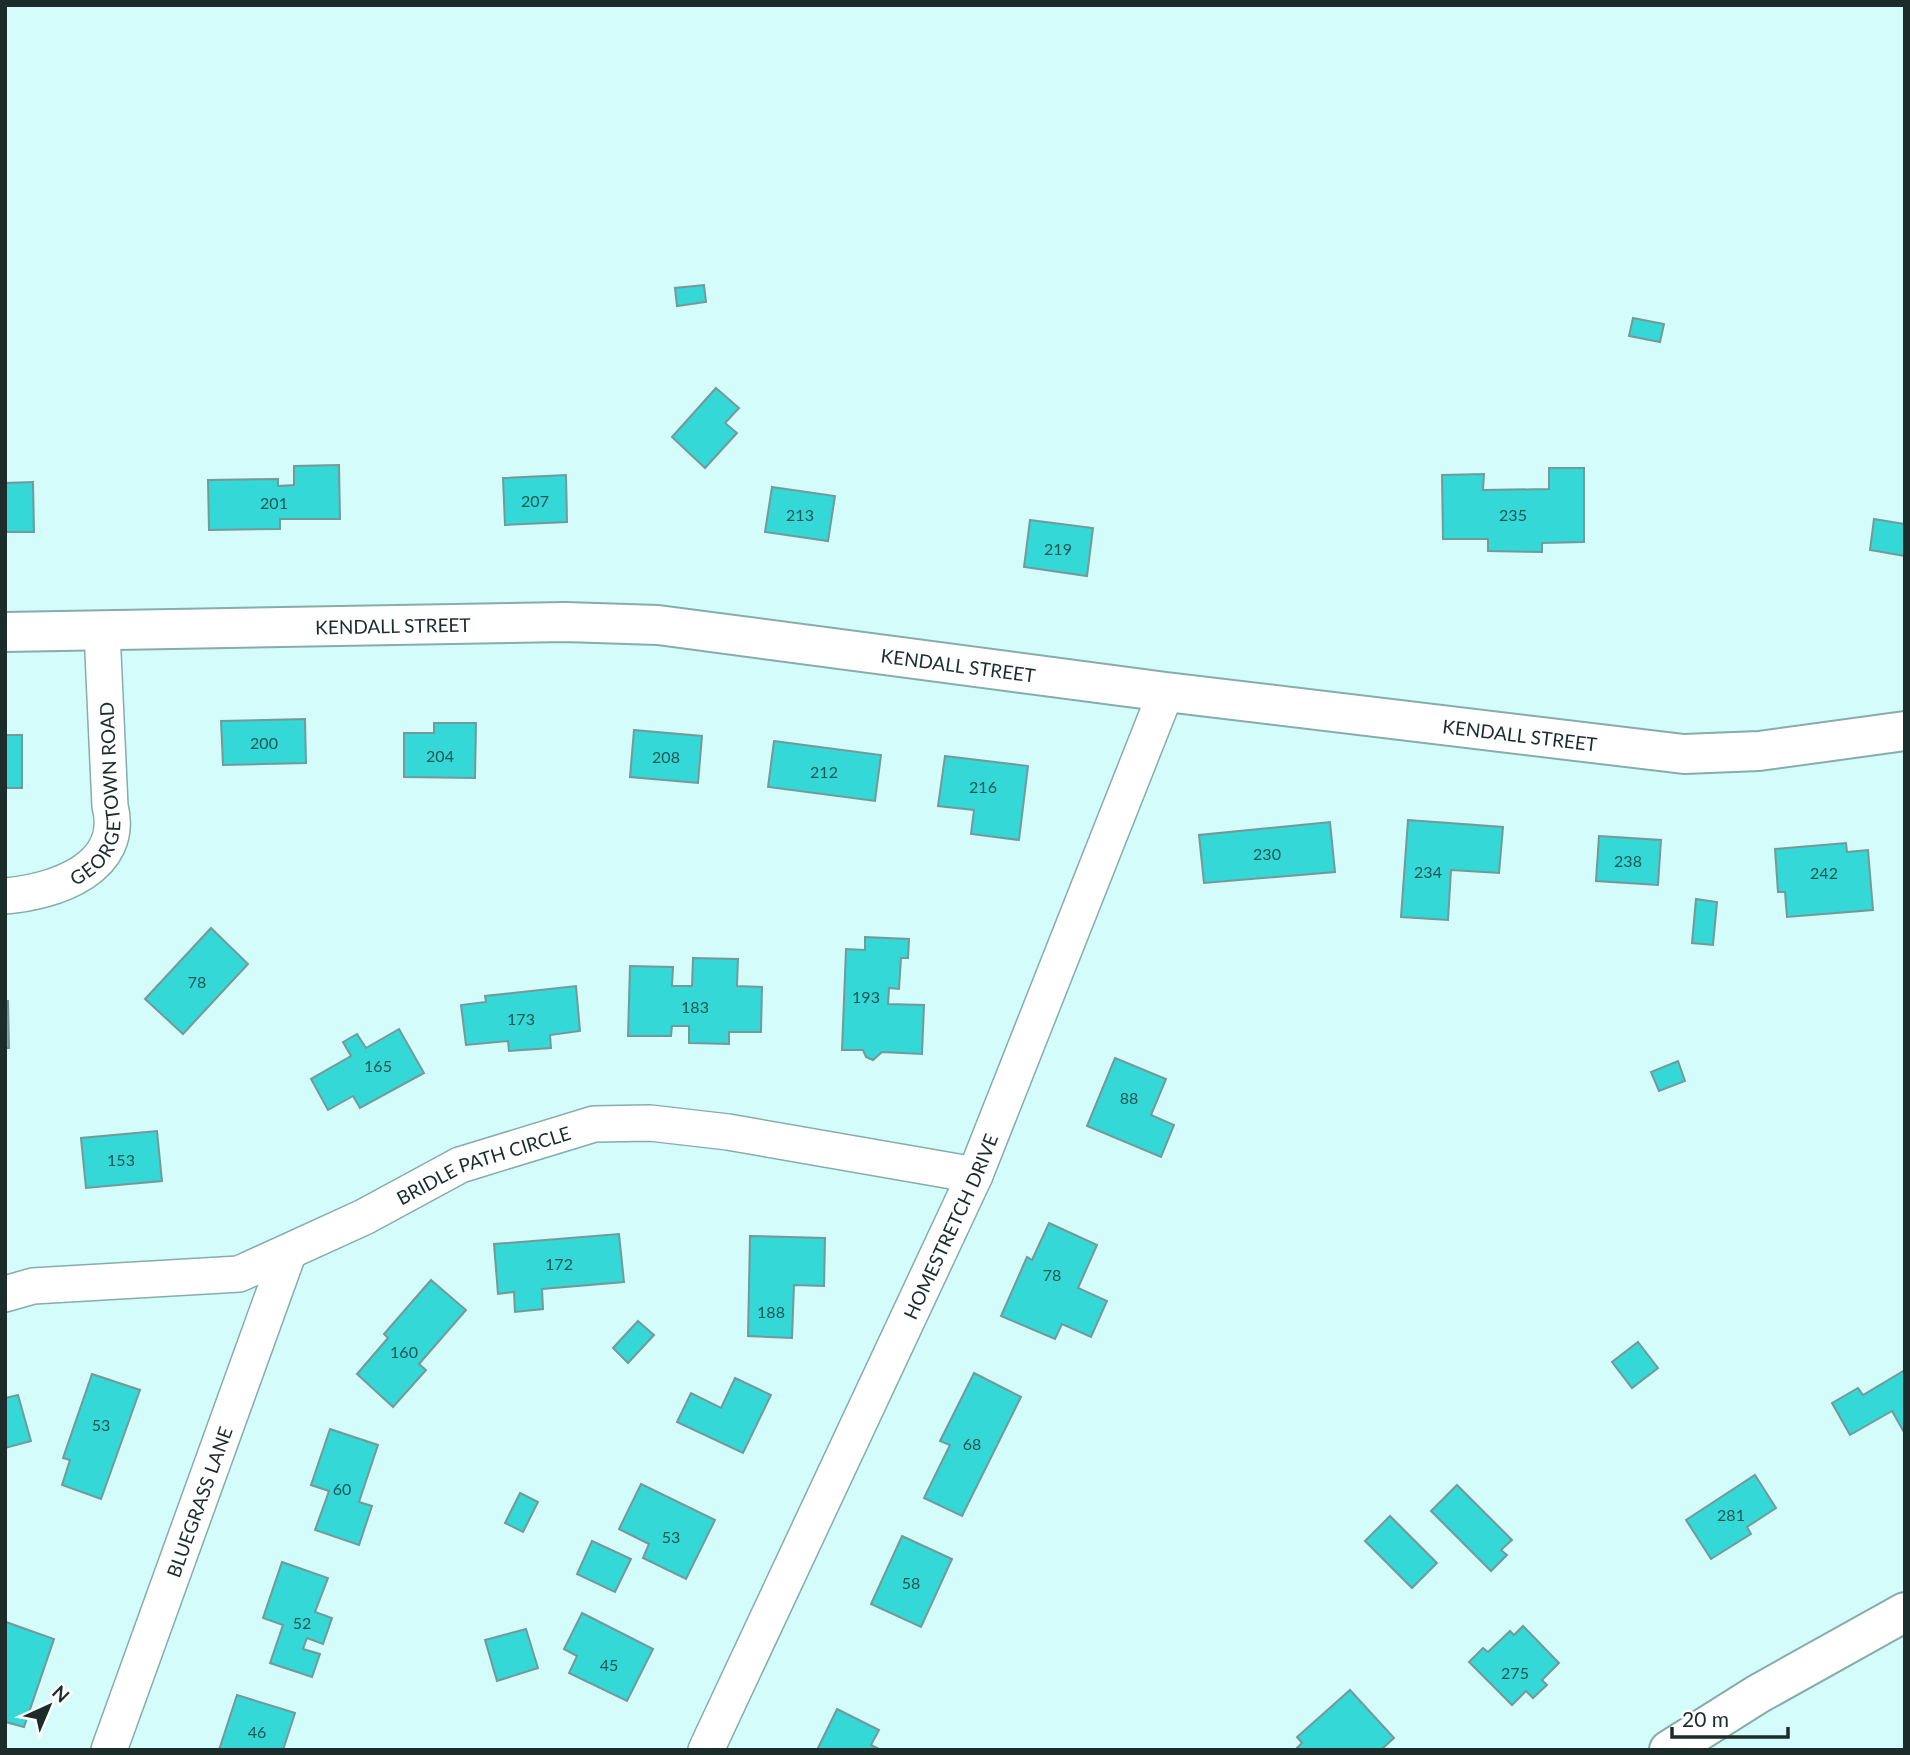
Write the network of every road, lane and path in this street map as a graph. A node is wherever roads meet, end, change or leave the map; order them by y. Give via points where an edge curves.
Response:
1 (102, 631) junction
2 (5, 632) edge
3 (1166, 692) junction
4 (1905, 731) edge
5 (5, 896) edge
6 (975, 1174) junction
7 (288, 1254) junction
8 (5, 1294) edge
9 (1905, 1612) edge
10 (109, 1750) edge
11 (706, 1750) edge
12 (1669, 1750) edge

1 - 2 street, KENDALL STREET
1 - 3 street, KENDALL STREET via 565,622 659,625
1 - 5 street, GEORGETOWN ROAD via 114,824 110,843 92,867 75,878
3 - 4 street, KENDALL STREET via 1684,754 1759,751
3 - 6 street, HOMESTRETCH DRIVE
6 - 7 street, BRIDLE PATH CIRCLE via 728,1132 594,1124 460,1165
6 - 11 street, HOMESTRETCH DRIVE
7 - 8 street, BRIDLE PATH CIRCLE via 239,1273 33,1286
7 - 10 street, BLUEGRASS LANE
9 - 12 street

